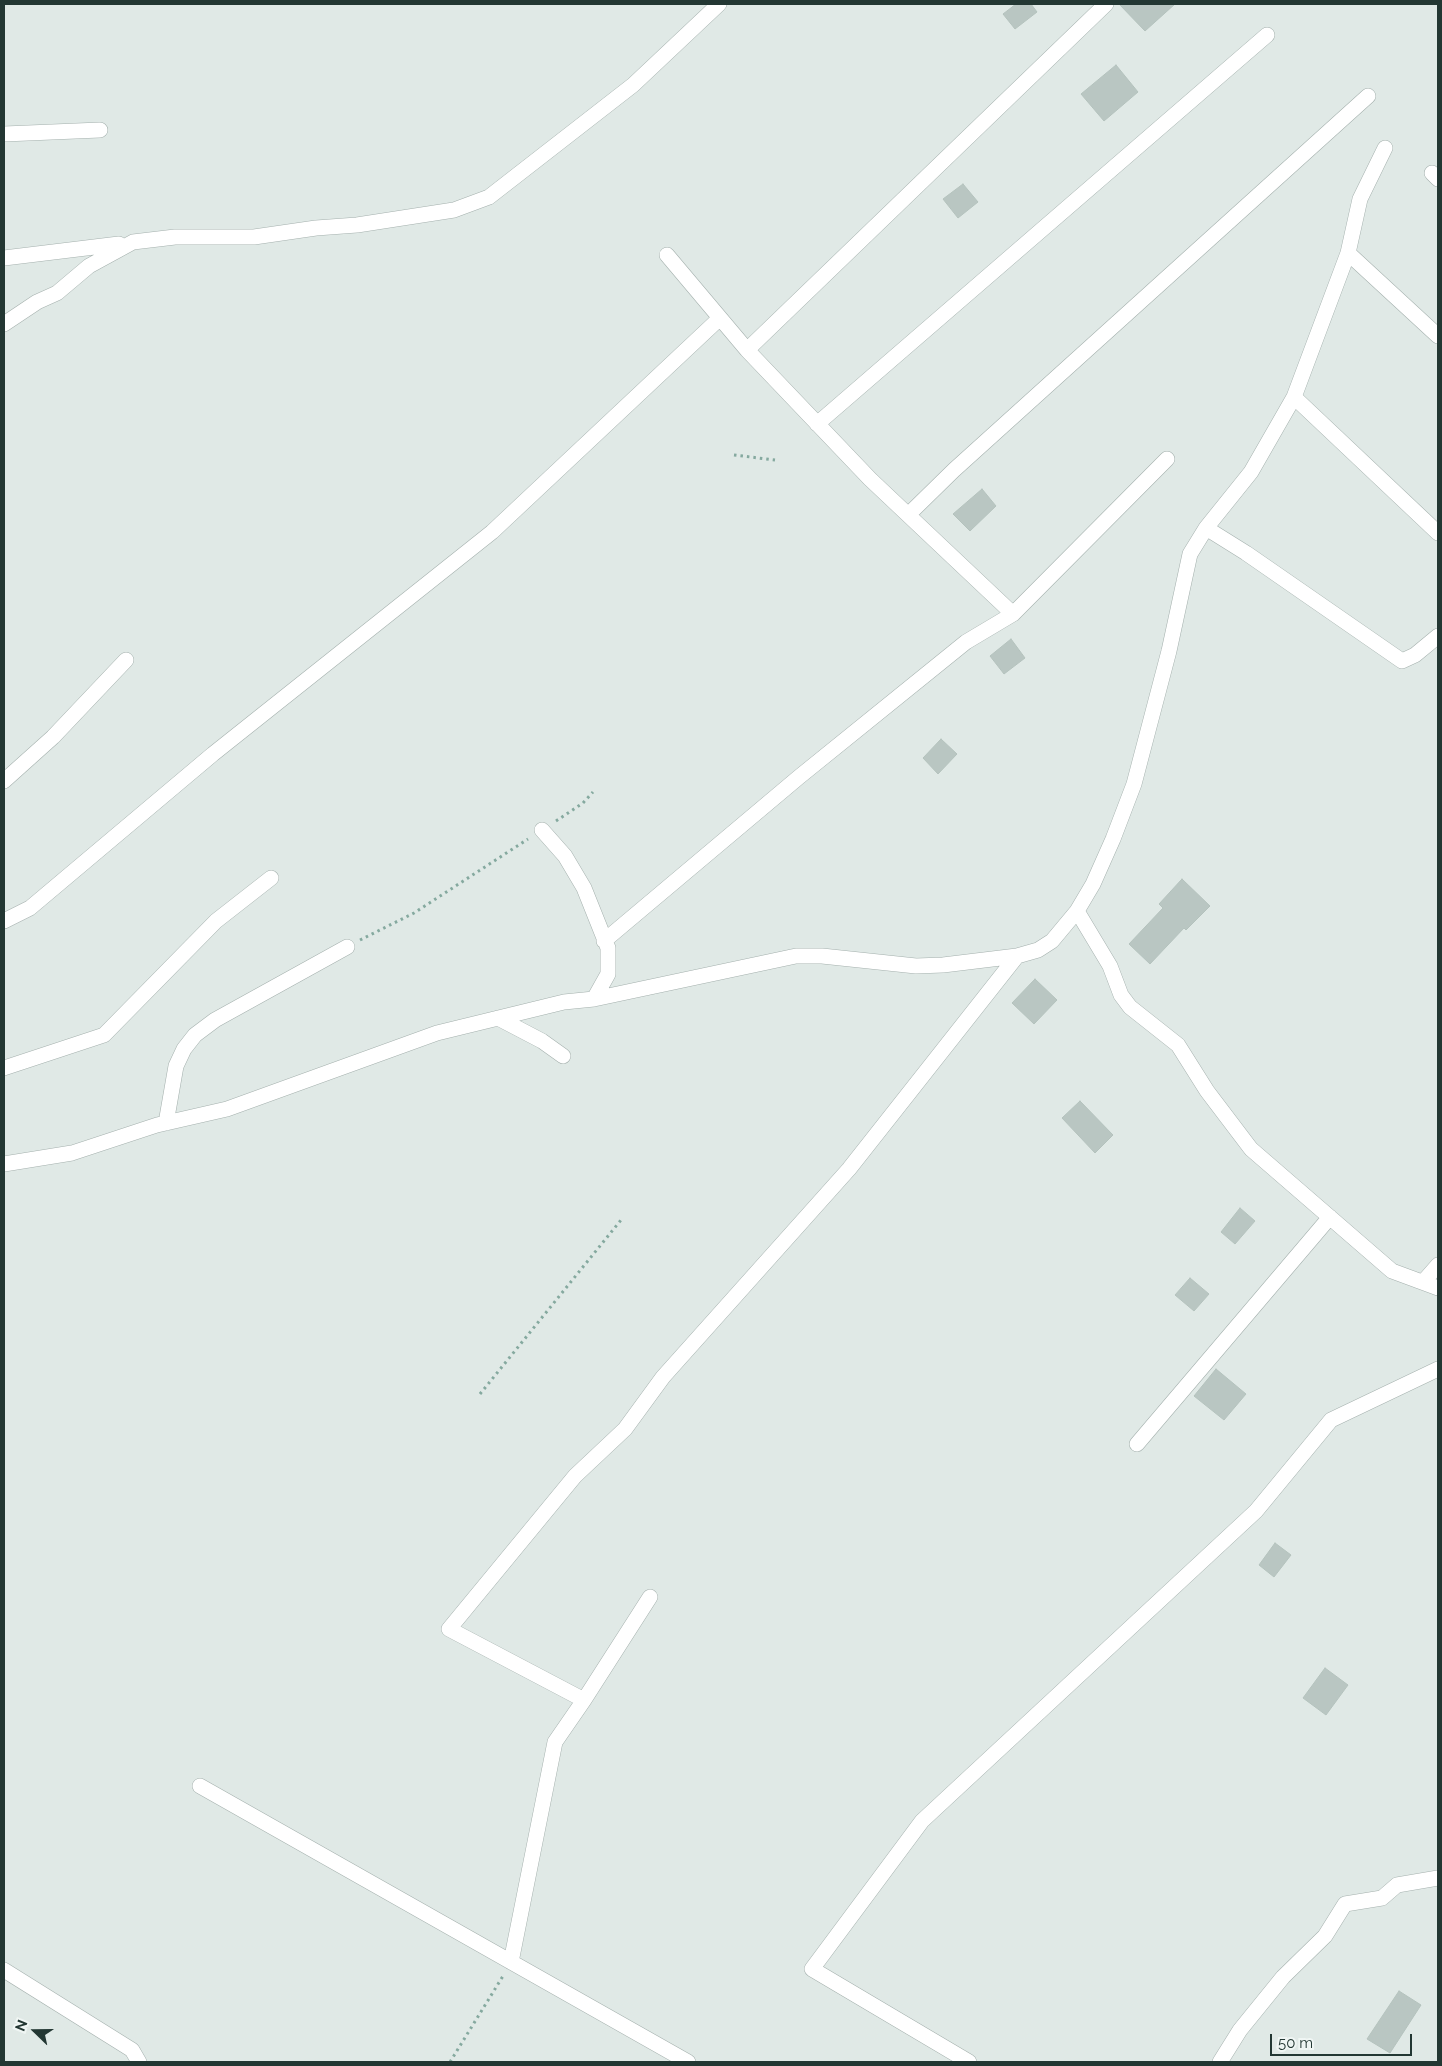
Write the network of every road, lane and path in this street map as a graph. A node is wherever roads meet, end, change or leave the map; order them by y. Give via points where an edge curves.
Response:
1 (719, 4) edge
2 (1106, 4) edge
3 (1267, 35) dead end
4 (1368, 96) dead end
5 (100, 130) dead end
6 (4, 134) edge
7 (1385, 148) dead end
8 (132, 242) junction
9 (1348, 253) junction
10 (667, 255) dead end
11 (4, 258) edge
12 (720, 318) junction
13 (4, 324) edge
14 (1438, 336) edge
15 (747, 350) junction
16 (1294, 397) junction
17 (817, 424) junction
18 (734, 455) dead end
19 (1167, 459) dead end
20 (775, 460) dead end
21 (908, 515) junction
22 (1206, 528) junction
23 (1438, 533) edge
24 (1012, 614) junction
25 (1438, 636) edge
26 (126, 660) dead end
27 (4, 781) edge
28 (593, 792) dead end
29 (542, 830) junction
30 (271, 878) dead end
31 (1078, 911) junction
32 (4, 921) edge
33 (604, 941) junction
34 (347, 947) joint
35 (1017, 956) junction
36 (594, 998) junction
37 (498, 1018) junction
38 (563, 1056) dead end
39 (4, 1068) edge
40 (166, 1122) junction
41 (4, 1164) edge
42 (1330, 1217) junction
43 (621, 1220) dead end
44 (1438, 1265) edge
45 (1424, 1281) junction
46 (1438, 1288) edge
47 (1438, 1369) edge
48 (480, 1394) dead end
49 (1137, 1444) dead end
50 (650, 1597) dead end
51 (584, 1700) junction
52 (200, 1786) dead end
53 (1438, 1878) edge
54 (511, 1962) junction
55 (4, 1970) edge
56 (139, 2062) edge
57 (450, 2062) edge
58 (688, 2062) edge
59 (969, 2062) edge
60 (1220, 2062) edge

1 - 8 street via 633,85 489,197 454,210 357,225 254,237 175,237
2 - 15 street
3 - 17 street
4 - 21 street
5 - 6 street
7 - 9 street via 1360,199
8 - 11 street
8 - 13 street via 89,266 57,293
9 - 14 street
9 - 16 street
10 - 12 street
12 - 15 street
12 - 32 street via 492,532 213,754 30,908
15 - 17 street
16 - 22 street via 1251,472
16 - 23 street
17 - 21 street
18 - 20 path
19 - 24 street
21 - 24 street
22 - 25 street via 1402,661
22 - 31 street via 1190,554 1169,651 1134,784 1114,839
24 - 33 street via 966,642
26 - 27 street via 53,737
28 - 29 path via 583,803
29 - 33 street via 565,856 584,888
29 - 34 path via 414,913
30 - 39 street via 216,921 104,1035
31 - 35 street via 1052,941 1038,950
31 - 42 street via 1130,1007 1178,1045 1207,1091 1251,1149
33 - 36 street via 608,948 608,974
34 - 40 street via 214,1020 195,1035 176,1066
35 - 36 street via 916,966 796,956
35 - 51 street via 849,1169 663,1377 625,1428 575,1476 449,1629
36 - 37 street
37 - 38 street
37 - 40 street via 437,1033 227,1109
40 - 41 street via 72,1153
42 - 45 street via 1392,1271
42 - 49 street
43 - 48 path
44 - 45 street
45 - 46 street
47 - 59 street via 1331,1420 1256,1511 922,1821 812,1970
50 - 51 street
51 - 54 street via 555,1742
52 - 54 street
53 - 60 street via 1397,1885 1382,1898 1345,1904 1325,1936 1283,1977 1240,2030
54 - 57 path
54 - 58 street
55 - 56 street via 132,2050

